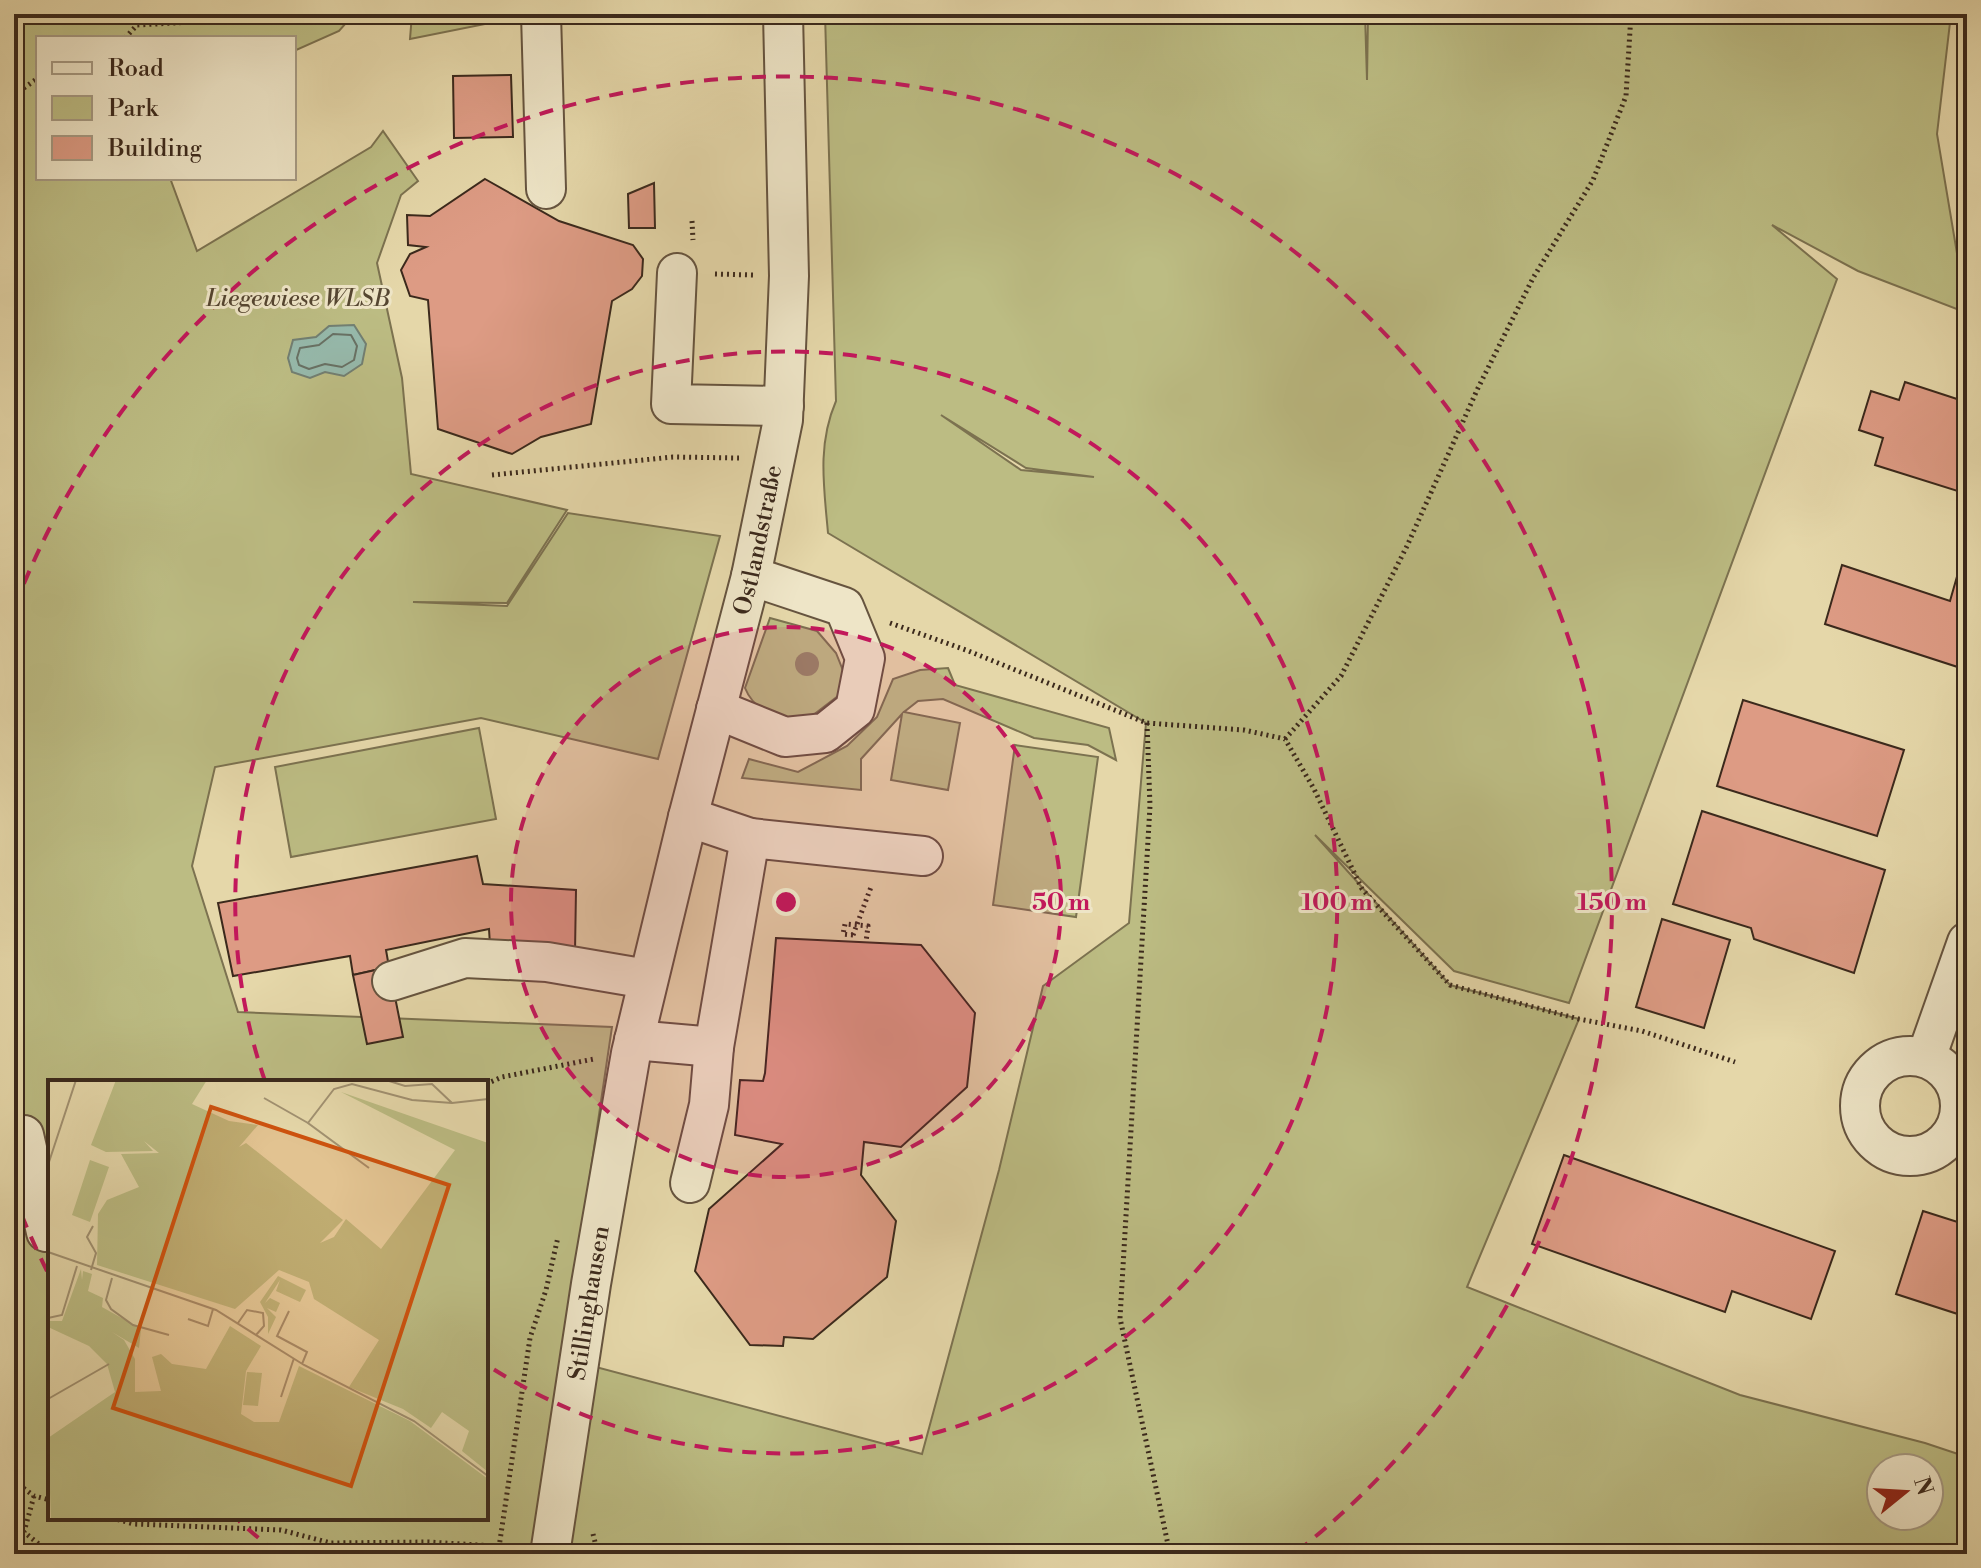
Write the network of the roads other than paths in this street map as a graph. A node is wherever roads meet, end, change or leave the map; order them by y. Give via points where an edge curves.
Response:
1 (541, 14) edge
2 (783, 14) edge
3 (546, 189) dead end
4 (677, 273) dead end
5 (784, 406) junction
6 (751, 576) junction
7 (716, 709) junction
8 (688, 817) junction
9 (750, 838) junction
10 (923, 856) dead end
11 (1967, 942) edge
12 (647, 979) junction
13 (392, 981) dead end
14 (632, 1047) junction
15 (714, 1047) junction
16 (1926, 1058) dead end
17 (24, 1135) dead end
18 (690, 1183) dead end
19 (46, 1232) dead end
20 (550, 1553) edge

1 - 3 street
2 - 5 street, Ostlandstraße via 789,276
4 - 5 street via 671,404
5 - 6 street, Ostlandstraße
6 - 7 street, Ostlandstraße
6 - 7 street via 844,607 865,658 855,709 825,733 785,737
7 - 8 street, Ostlandstraße
8 - 9 street
8 - 12 street, Ostlandstraße
9 - 10 street
9 - 15 street
11 - 16 street
12 - 13 street via 547,962 465,958
12 - 14 street, Ostlandstraße
14 - 15 street
14 - 20 street, Stillinghausen
15 - 18 street via 709,1105
17 - 19 street

